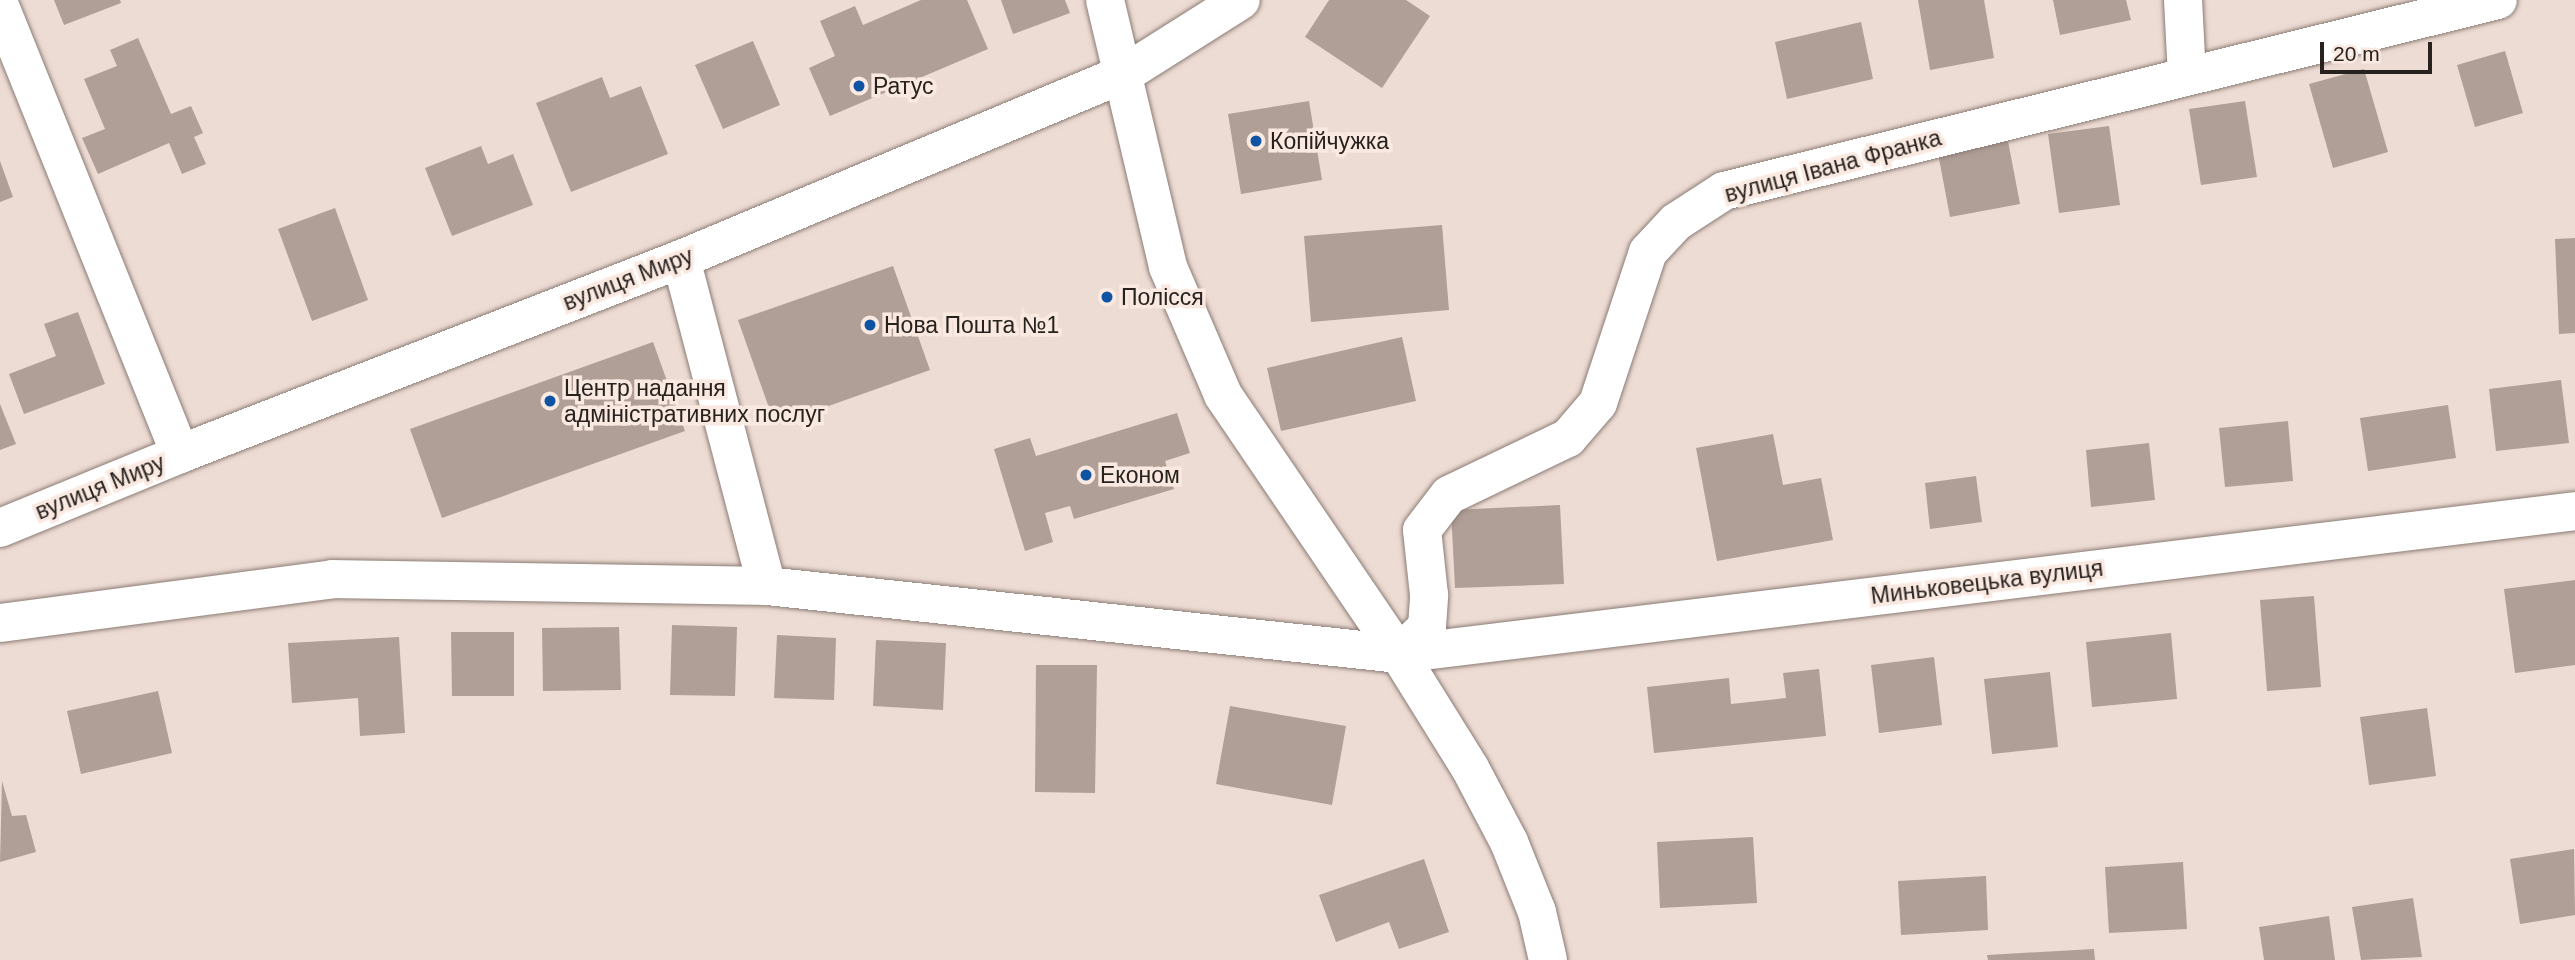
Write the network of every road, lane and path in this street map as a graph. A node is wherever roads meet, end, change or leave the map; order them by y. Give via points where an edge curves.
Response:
1 (1105, 0) edge
2 (1241, 0) edge
3 (2183, 0) edge
4 (2498, 0) edge
5 (0, 5) edge
6 (1124, 74) junction
7 (2187, 76) junction
8 (681, 259) junction
9 (180, 454) junction
10 (2575, 511) edge
11 (0, 528) edge
12 (767, 586) junction
13 (0, 623) edge
14 (1399, 654) junction
15 (1548, 960) edge

1 - 6 street
2 - 6 street, вулиця Миру
3 - 7 street
4 - 7 street, вулиця Івана Франка
5 - 9 street
6 - 8 street, вулиця Миру
6 - 14 street via 1168,267 1223,395
7 - 14 street, вулиця Івана Франка via 1724,191 1676,222 1648,252 1598,403 1568,438 1449,495 1422,530 1429,595 1427,627
8 - 9 street, вулиця Миру
8 - 12 street
9 - 11 street, вулиця Миру
10 - 14 street, Миньковецька вулиця
12 - 13 street, Миньковецька вулиця via 332,579
12 - 14 street, Миньковецька вулиця
14 - 15 street via 1470,768 1509,842 1536,912

